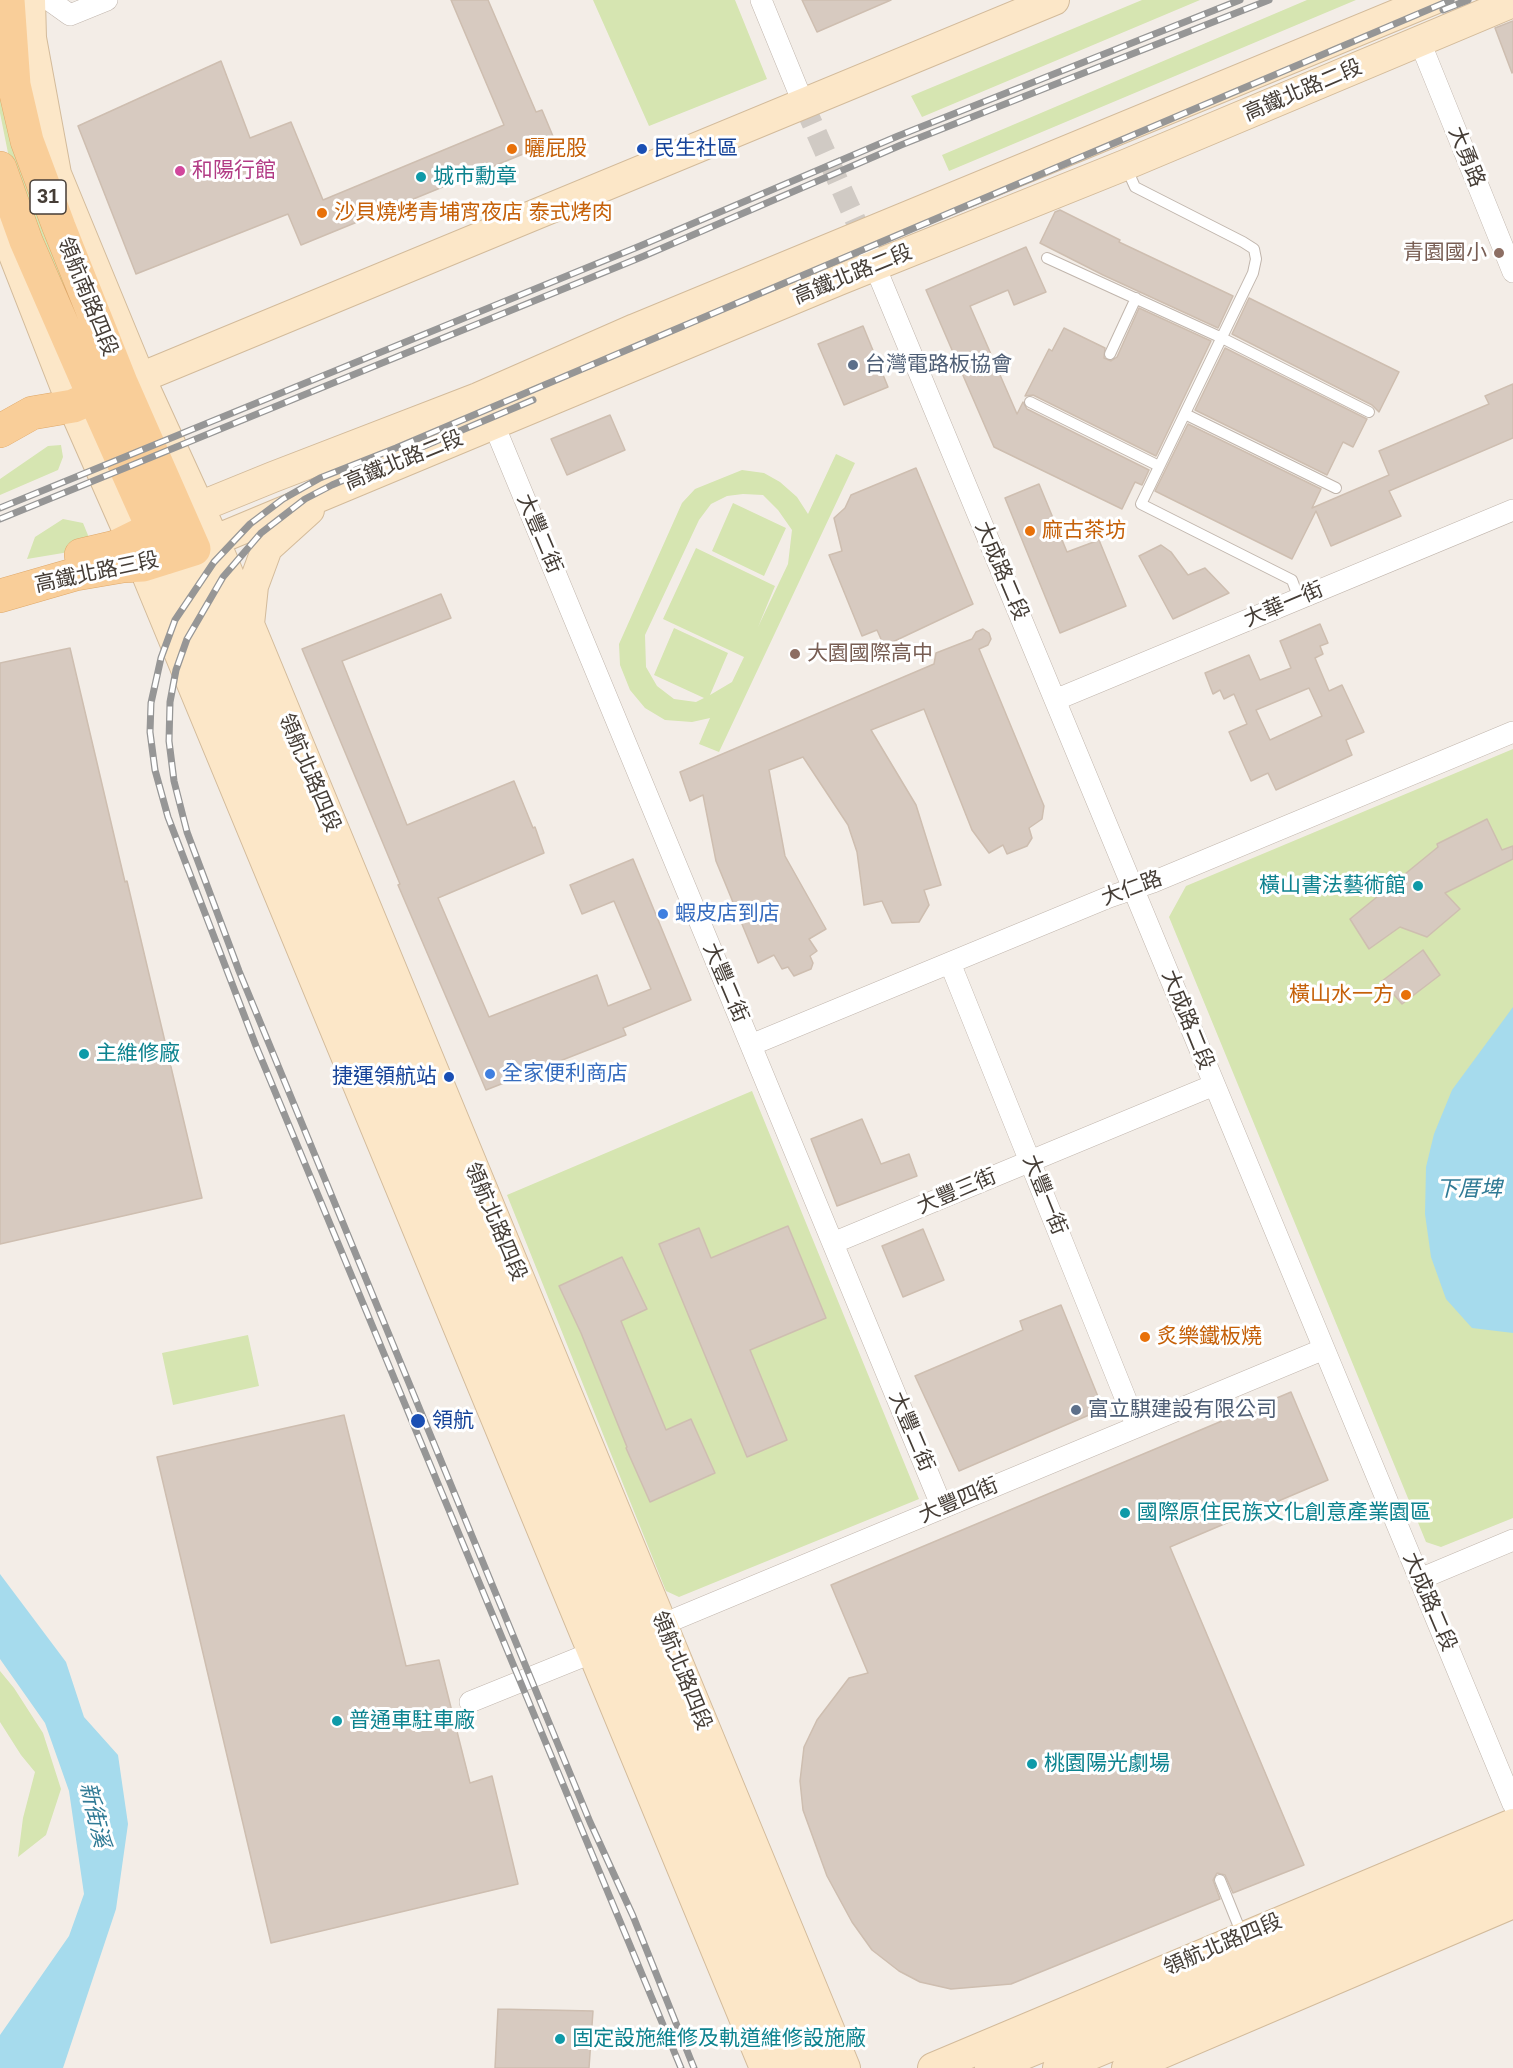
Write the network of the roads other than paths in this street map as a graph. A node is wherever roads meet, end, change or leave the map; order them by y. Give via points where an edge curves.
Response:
1 (8, 0) edge
2 (30, 0) edge
3 (49, 0) edge
4 (107, 0) edge
5 (761, 0) edge
6 (1054, 0) edge
7 (1432, 0) edge
8 (1513, 2) edge
9 (1420, 42) junction
10 (804, 105) junction
11 (1125, 165) junction
12 (0, 168) edge
13 (0, 219) edge
14 (862, 235) junction
15 (1047, 258) dead end
16 (875, 266) junction
17 (1513, 272) edge
18 (1136, 298) junction
19 (1222, 338) junction
20 (1110, 354) dead end
21 (107, 391) junction
22 (1030, 402) dead end
23 (1369, 412) dead end
24 (1185, 414) junction
25 (494, 425) junction
26 (0, 431) edge
27 (0, 455) edge
28 (1159, 466) junction
29 (1336, 488) dead end
30 (329, 492) junction
31 (1513, 510) edge
32 (173, 538) junction
33 (0, 577) edge
34 (0, 596) edge
35 (1299, 599) junction
36 (249, 627) junction
37 (1055, 700) junction
38 (1513, 732) edge
39 (1133, 888) junction
40 (950, 963) junction
41 (751, 1046) junction
42 (1214, 1085) junction
43 (1030, 1161) junction
44 (833, 1243) junction
45 (1324, 1349) junction
46 (1137, 1427) junction
47 (942, 1508) junction
48 (1513, 1540) edge
49 (1419, 1579) junction
50 (628, 1638) junction
51 (470, 1702) dead end
52 (1513, 1804) edge
53 (1513, 1824) edge
54 (1513, 1853) edge
55 (1513, 1878) edge
56 (1220, 1880) dead end
57 (1513, 1903) edge
58 (1243, 1937) junction
59 (765, 2068) edge
60 (788, 2068) edge
61 (818, 2068) edge
62 (845, 2068) edge
63 (933, 2068) edge
64 (990, 2068) edge
65 (1058, 2068) edge
66 (1126, 2068) edge

1 - 21 main road, 領航南路四段 / 31 via 15,85 27,141 59,227
2 - 21 street, 領航南路四段 / 31 via 31,38 56,174
3 - 4 street via 70,15
5 - 10 street
6 - 10 street
7 - 14 street, 高鐵北路二段
8 - 9 street, 高鐵北路二段
9 - 11 street, 高鐵北路二段
9 - 17 street, 大勇路
10 - 21 street
11 - 16 street, 高鐵北路二段
11 - 19 lane via 1135,186 1254,249 1257,260 1253,273
12 - 21 main road, 領航南路四段 / 31 via 27,241
13 - 21 street, 31
14 - 16 street, 大成路二段
14 - 32 street, 高鐵北路二段 via 634,329
15 - 18 lane
16 - 25 street, 高鐵北路二段
16 - 37 street, 大成路二段
18 - 19 lane
18 - 20 lane
19 - 23 lane
19 - 24 lane
21 - 26 main road via 32,413
21 - 27 main road
21 - 32 main road, 領航北路四段 / 31
21 - 32 street, 領航北路四段
22 - 28 lane
24 - 28 lane
24 - 29 lane
25 - 30 street, 高鐵北路二段
25 - 41 street, 大豐二街
28 - 35 lane via 1141,504 1292,580
30 - 32 street, 高鐵北路二段
30 - 36 street via 267,548 253,586
31 - 35 street, 大華一街
32 - 33 main road, 高鐵北路三段 via 115,547
32 - 34 main road, 高鐵北路三段 via 123,566 76,574
32 - 36 street, 領航北路四段
32 - 50 street, 領航北路四段
32 - 50 street, 領航北路四段 via 417,1103
35 - 37 street, 大華一街
36 - 50 street, 領航北路四段
37 - 39 street, 大成路二段
38 - 39 street, 大仁路
39 - 40 street, 大仁路
39 - 42 street, 大成路二段
40 - 41 street, 大仁路
40 - 43 street, 大豐一街
41 - 44 street, 大豐二街
42 - 43 street, 大豐三街
42 - 45 street, 大成路二段
43 - 44 street, 大豐三街
43 - 46 street, 大豐一街
44 - 47 street, 大豐二街
45 - 46 street, 大豐四街
45 - 49 street, 大成路二段
46 - 47 street, 大豐四街
47 - 50 street, 大豐四街
48 - 49 street
49 - 52 street, 大成路二段
50 - 51 street, 大豐四街
50 - 59 street, 領航北路四段
50 - 60 street, 領航北路四段
50 - 61 street, 領航北路四段
50 - 62 street, 領航北路四段
53 - 58 street, 領航北路四段
54 - 64 street, 領航北路四段
55 - 65 street
56 - 58 lane
57 - 66 street
58 - 63 street, 領航北路四段

